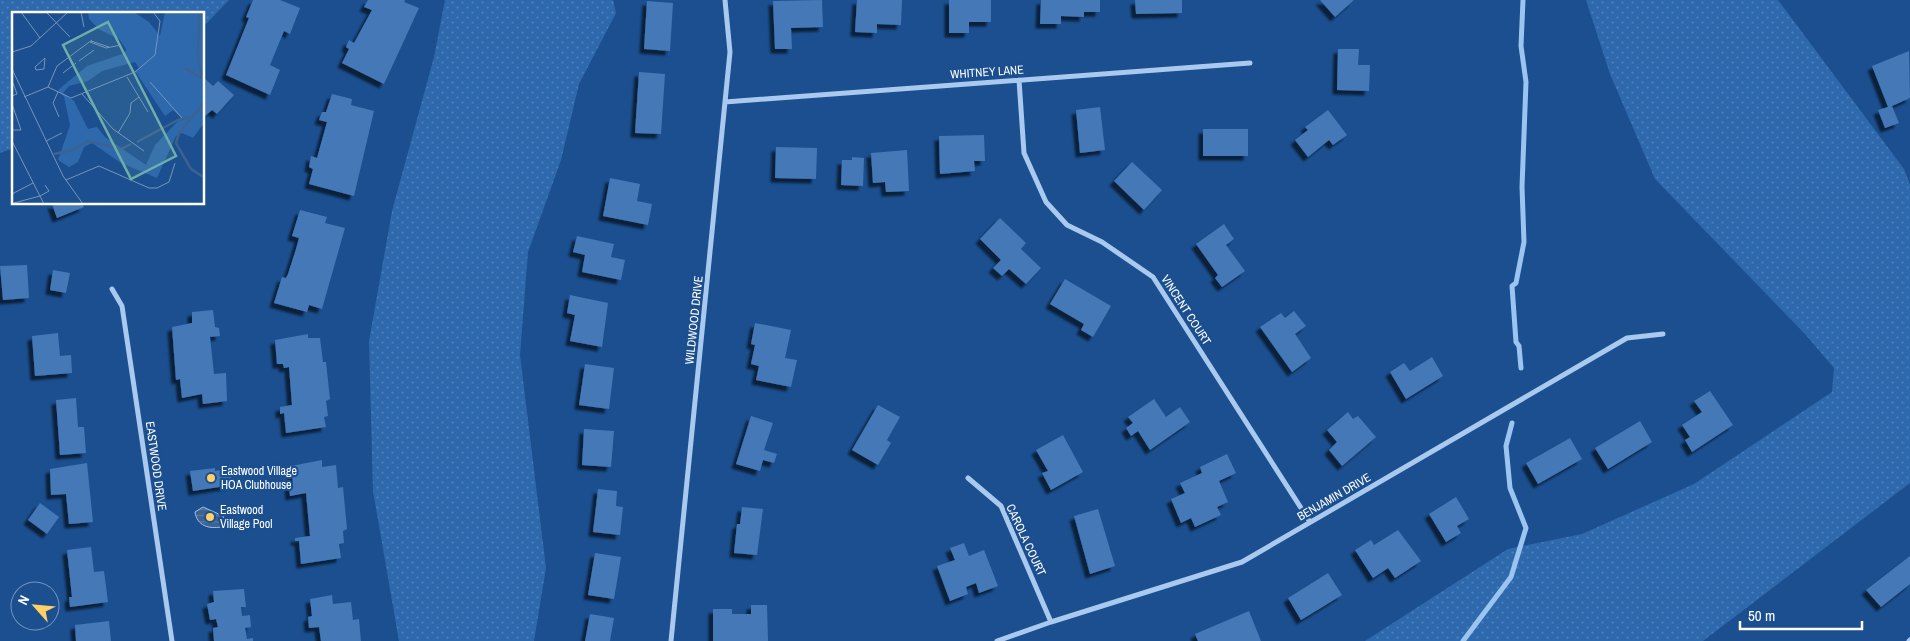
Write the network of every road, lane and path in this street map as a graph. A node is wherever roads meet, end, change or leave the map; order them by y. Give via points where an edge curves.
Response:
1 (725, 0) edge
2 (1250, 63) dead end
3 (1019, 80) junction
4 (725, 102) junction
5 (112, 289) dead end
6 (1663, 334) dead end
7 (968, 478) dead end
8 (1310, 522) junction
9 (1051, 622) junction
10 (172, 641) edge
11 (671, 641) edge
12 (997, 641) edge

1 - 4 street, WILDWOOD DRIVE via 730,52
2 - 3 street, WHITNEY LANE
3 - 4 street, WHITNEY LANE
3 - 8 street, VINCENT COURT via 1024,153 1046,202 1067,225 1102,242 1153,277
4 - 11 street, WILDWOOD DRIVE
5 - 10 street, EASTWOOD DRIVE via 122,306
6 - 8 street, BENJAMIN DRIVE via 1627,338
7 - 9 street, CAROLA COURT via 1001,506
8 - 9 street, BENJAMIN DRIVE via 1242,562
9 - 12 street, BENJAMIN DRIVE

